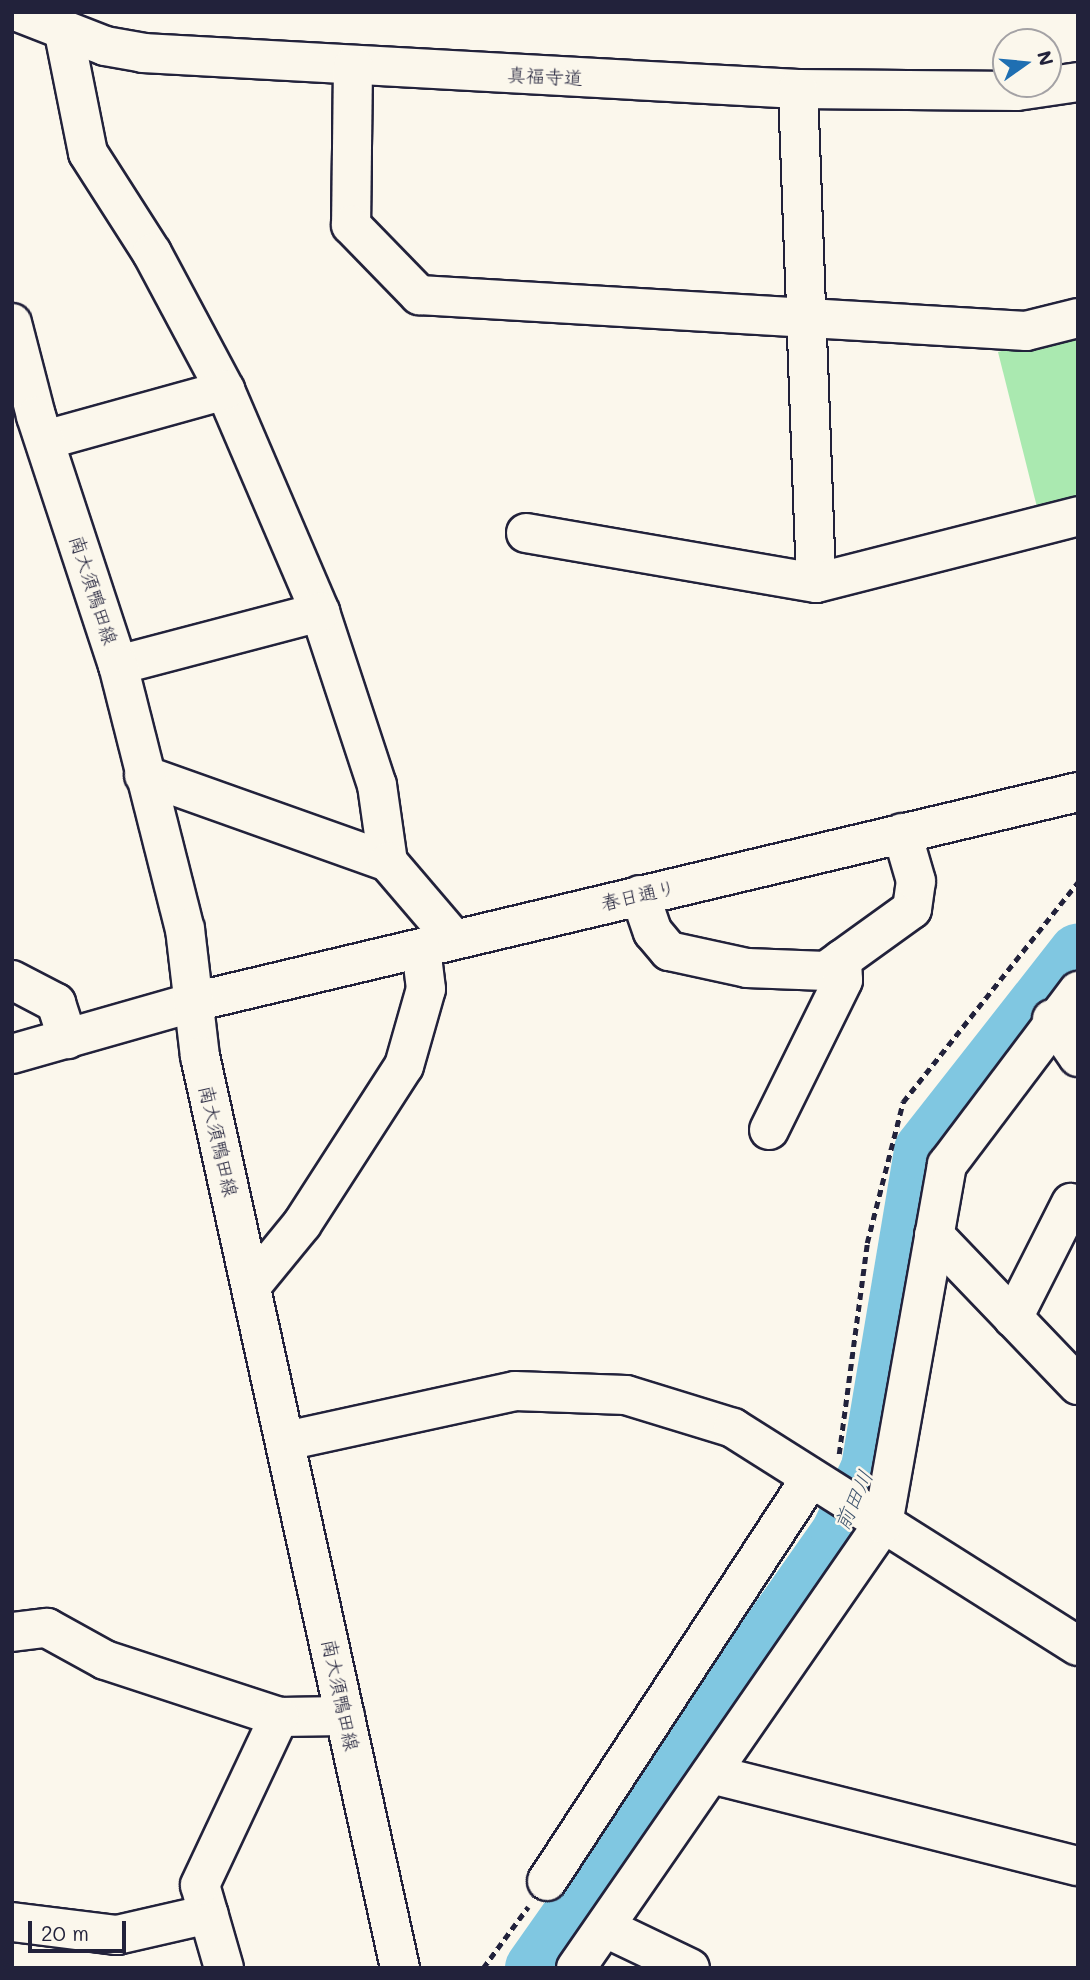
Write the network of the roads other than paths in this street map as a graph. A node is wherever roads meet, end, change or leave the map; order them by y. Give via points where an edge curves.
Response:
1 (18, 12) edge
2 (64, 33) junction
3 (353, 66) junction
4 (1078, 82) edge
5 (798, 89) junction
6 (806, 316) junction
7 (1078, 318) edge
8 (12, 323) edge
9 (225, 390) junction
10 (31, 427) edge
11 (1078, 516) edge
12 (526, 533) dead end
13 (816, 583) junction
14 (320, 612) junction
15 (118, 665) junction
16 (144, 775) junction
17 (1078, 792) edge
18 (902, 833) junction
19 (388, 862) junction
20 (640, 895) junction
21 (437, 944) junction
22 (842, 959) junction
23 (12, 980) edge
24 (1078, 991) edge
25 (198, 1001) junction
26 (1052, 1019) junction
27 (68, 1039) junction
28 (12, 1054) edge
29 (1078, 1057) edge
30 (769, 1130) dead end
31 (1071, 1203) dead end
32 (934, 1235) junction
33 (252, 1285) junction
34 (1013, 1318) junction
35 (1078, 1385) edge
36 (286, 1441) junction
37 (822, 1485) junction
38 (883, 1524) junction
39 (12, 1632) edge
40 (1078, 1647) edge
41 (345, 1716) junction
42 (279, 1717) junction
43 (710, 1774) junction
44 (1078, 1866) edge
45 (547, 1881) road end
46 (209, 1914) junction
47 (12, 1922) edge
48 (606, 1928) junction
49 (224, 1968) edge
50 (400, 1968) edge
51 (576, 1968) edge
52 (690, 1968) edge

1 - 2 street, 真福寺道
2 - 3 street, 真福寺道 via 142,53
2 - 9 street via 88,153 152,253
3 - 5 street, 真福寺道
3 - 6 street via 351,225 419,295
4 - 5 street, 真福寺道 via 1017,91
5 - 6 street
6 - 7 street via 1026,331
6 - 13 street
8 - 10 street, 南大須鴨田線
9 - 10 street
9 - 14 street
10 - 15 street, 南大須鴨田線
11 - 13 street
12 - 13 street
14 - 15 street
14 - 19 street via 377,785
15 - 16 street, 南大須鴨田線
16 - 19 street
16 - 25 street, 南大須鴨田線
17 - 18 street, 春日通り
18 - 20 street, 春日通り
18 - 22 street via 916,881 912,909
19 - 21 street
20 - 21 street, 春日通り
20 - 22 street via 653,932 669,951 747,968 826,971
21 - 25 street, 春日通り
21 - 33 street via 404,1066 302,1224
22 - 30 street via 843,980
23 - 27 street via 56,1003
24 - 26 street
25 - 27 street, 春日通り
25 - 33 street, 南大須鴨田線 via 200,1056
26 - 29 street
26 - 32 street via 947,1165
27 - 28 street, 春日通り
31 - 34 street
32 - 34 street
32 - 38 street
33 - 36 street, 南大須鴨田線
34 - 35 street
36 - 37 street via 515,1391 626,1395 733,1428
36 - 41 street, 南大須鴨田線
37 - 38 street
37 - 45 street
38 - 40 street
38 - 43 street
39 - 42 street via 47,1628 105,1660
41 - 42 street
41 - 50 street, 南大須鴨田線
42 - 46 street via 200,1885
43 - 44 street
43 - 48 street
46 - 47 street via 117,1935
46 - 49 street
48 - 51 street
48 - 52 street

